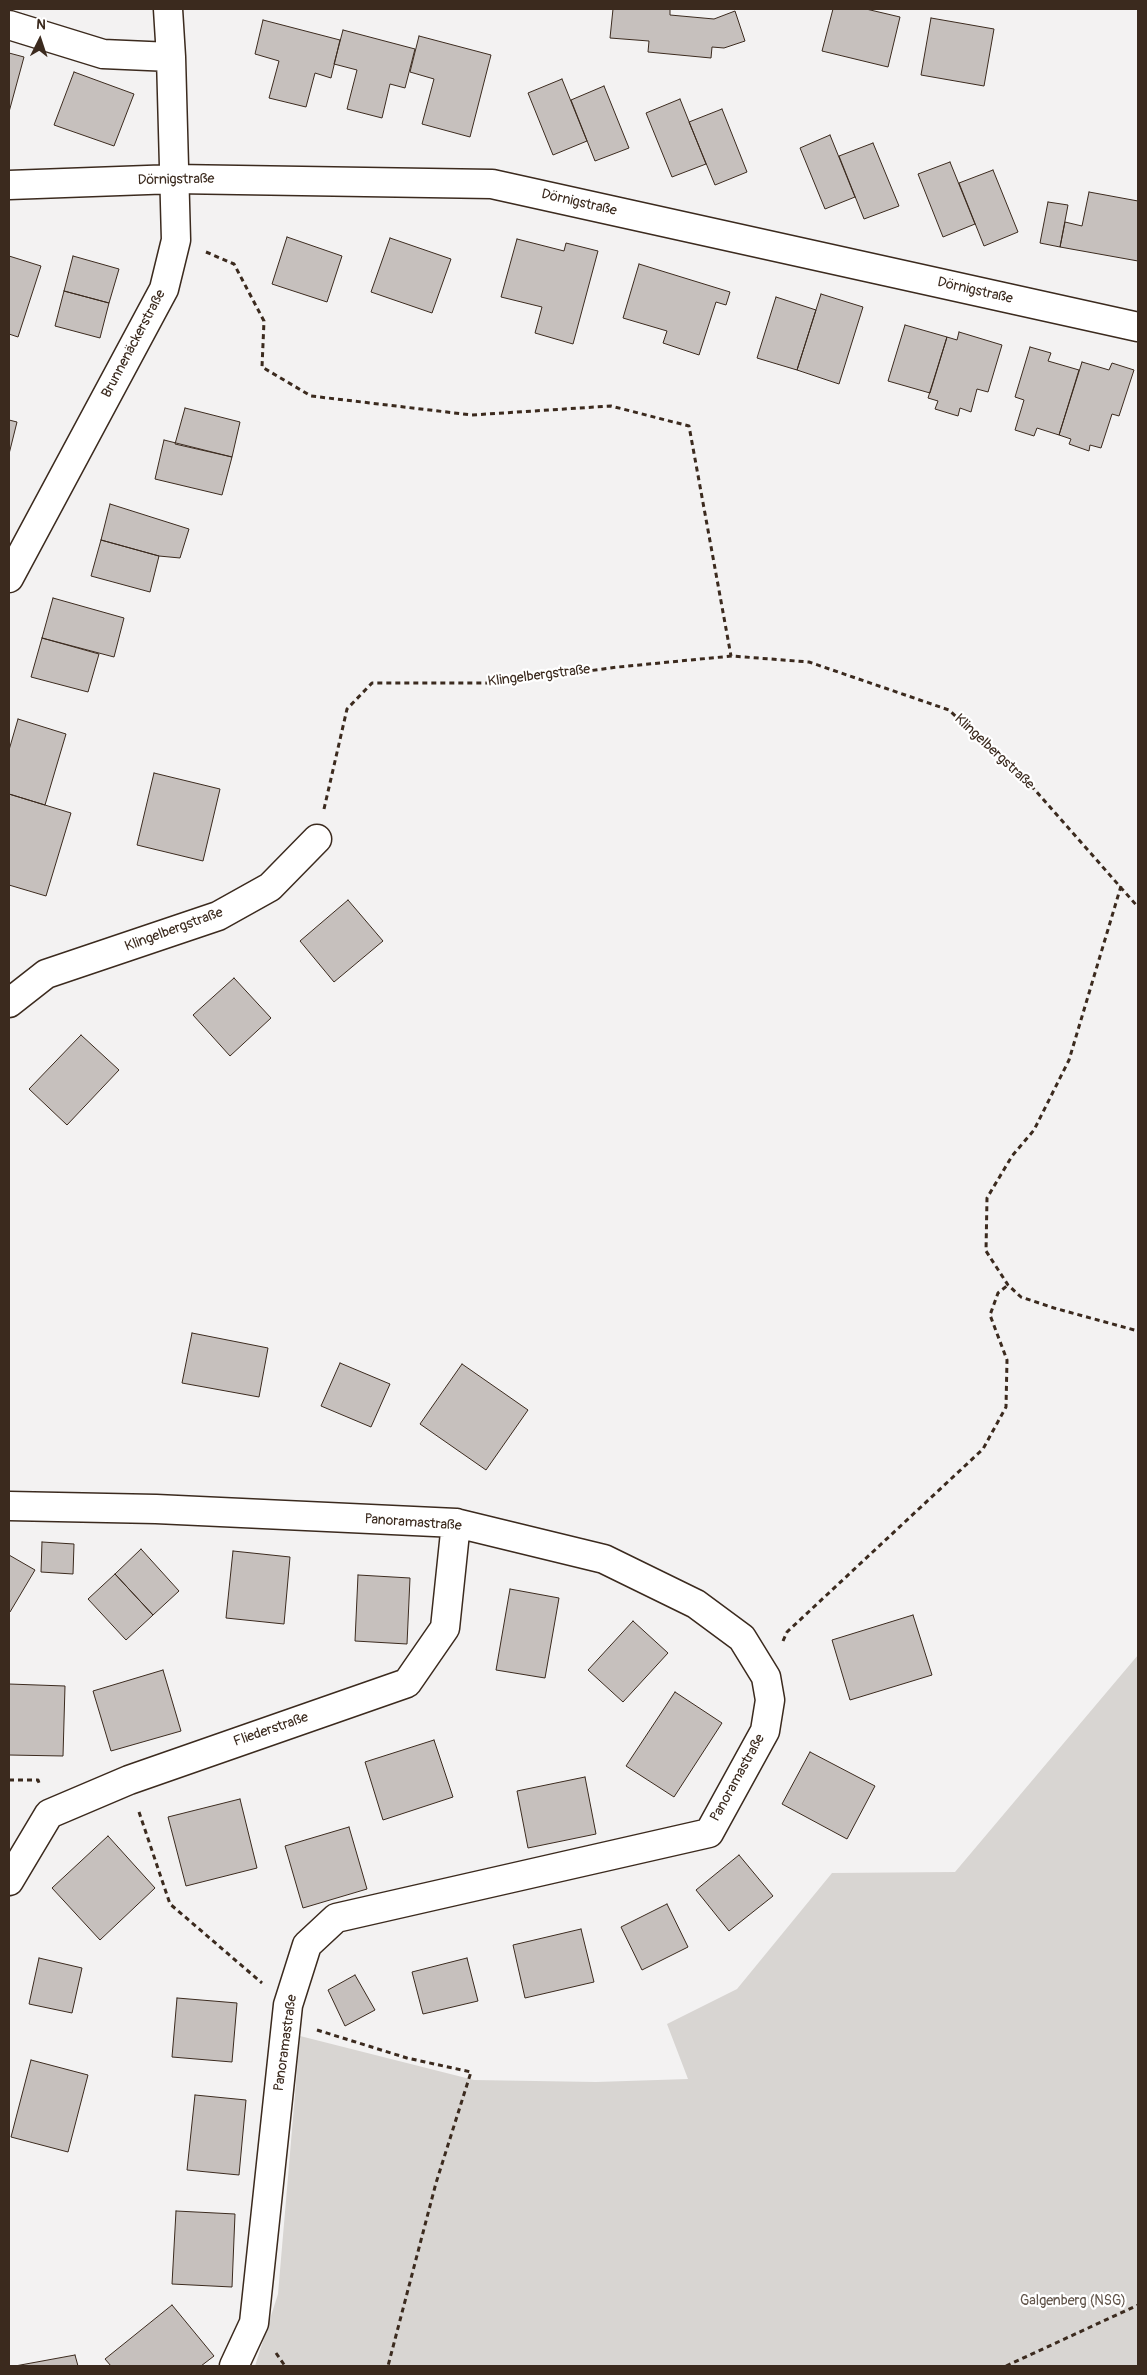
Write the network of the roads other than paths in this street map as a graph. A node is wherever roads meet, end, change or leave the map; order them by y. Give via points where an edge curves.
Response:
1 (168, 9) edge
2 (9, 25) edge
3 (171, 58) junction
4 (175, 179) junction
5 (9, 185) edge
6 (1138, 327) edge
7 (11, 569) edge
8 (317, 839) road end
9 (9, 1003) edge
10 (9, 1506) edge
11 (456, 1523) junction
12 (9, 1880) edge
13 (234, 2366) edge

1 - 3 street, Brunnenäckerstraße
2 - 3 street via 103,54
3 - 4 street, Brunnenäckerstraße
4 - 5 street, Dörnigstraße
4 - 6 street, Dörnigstraße via 492,184
4 - 7 street, Brunnenäckerstraße via 176,240 164,289
8 - 9 street, Klingelbergstraße via 270,887 218,916 46,974
10 - 11 street, Panoramastraße
11 - 12 street, Fliederstraße via 445,1628 407,1683 129,1780 49,1814
11 - 13 street, Panoramastraße via 604,1559 696,1604 742,1638 766,1677 770,1700 765,1731 709,1833 336,1918 307,1945 288,2005 254,2323

